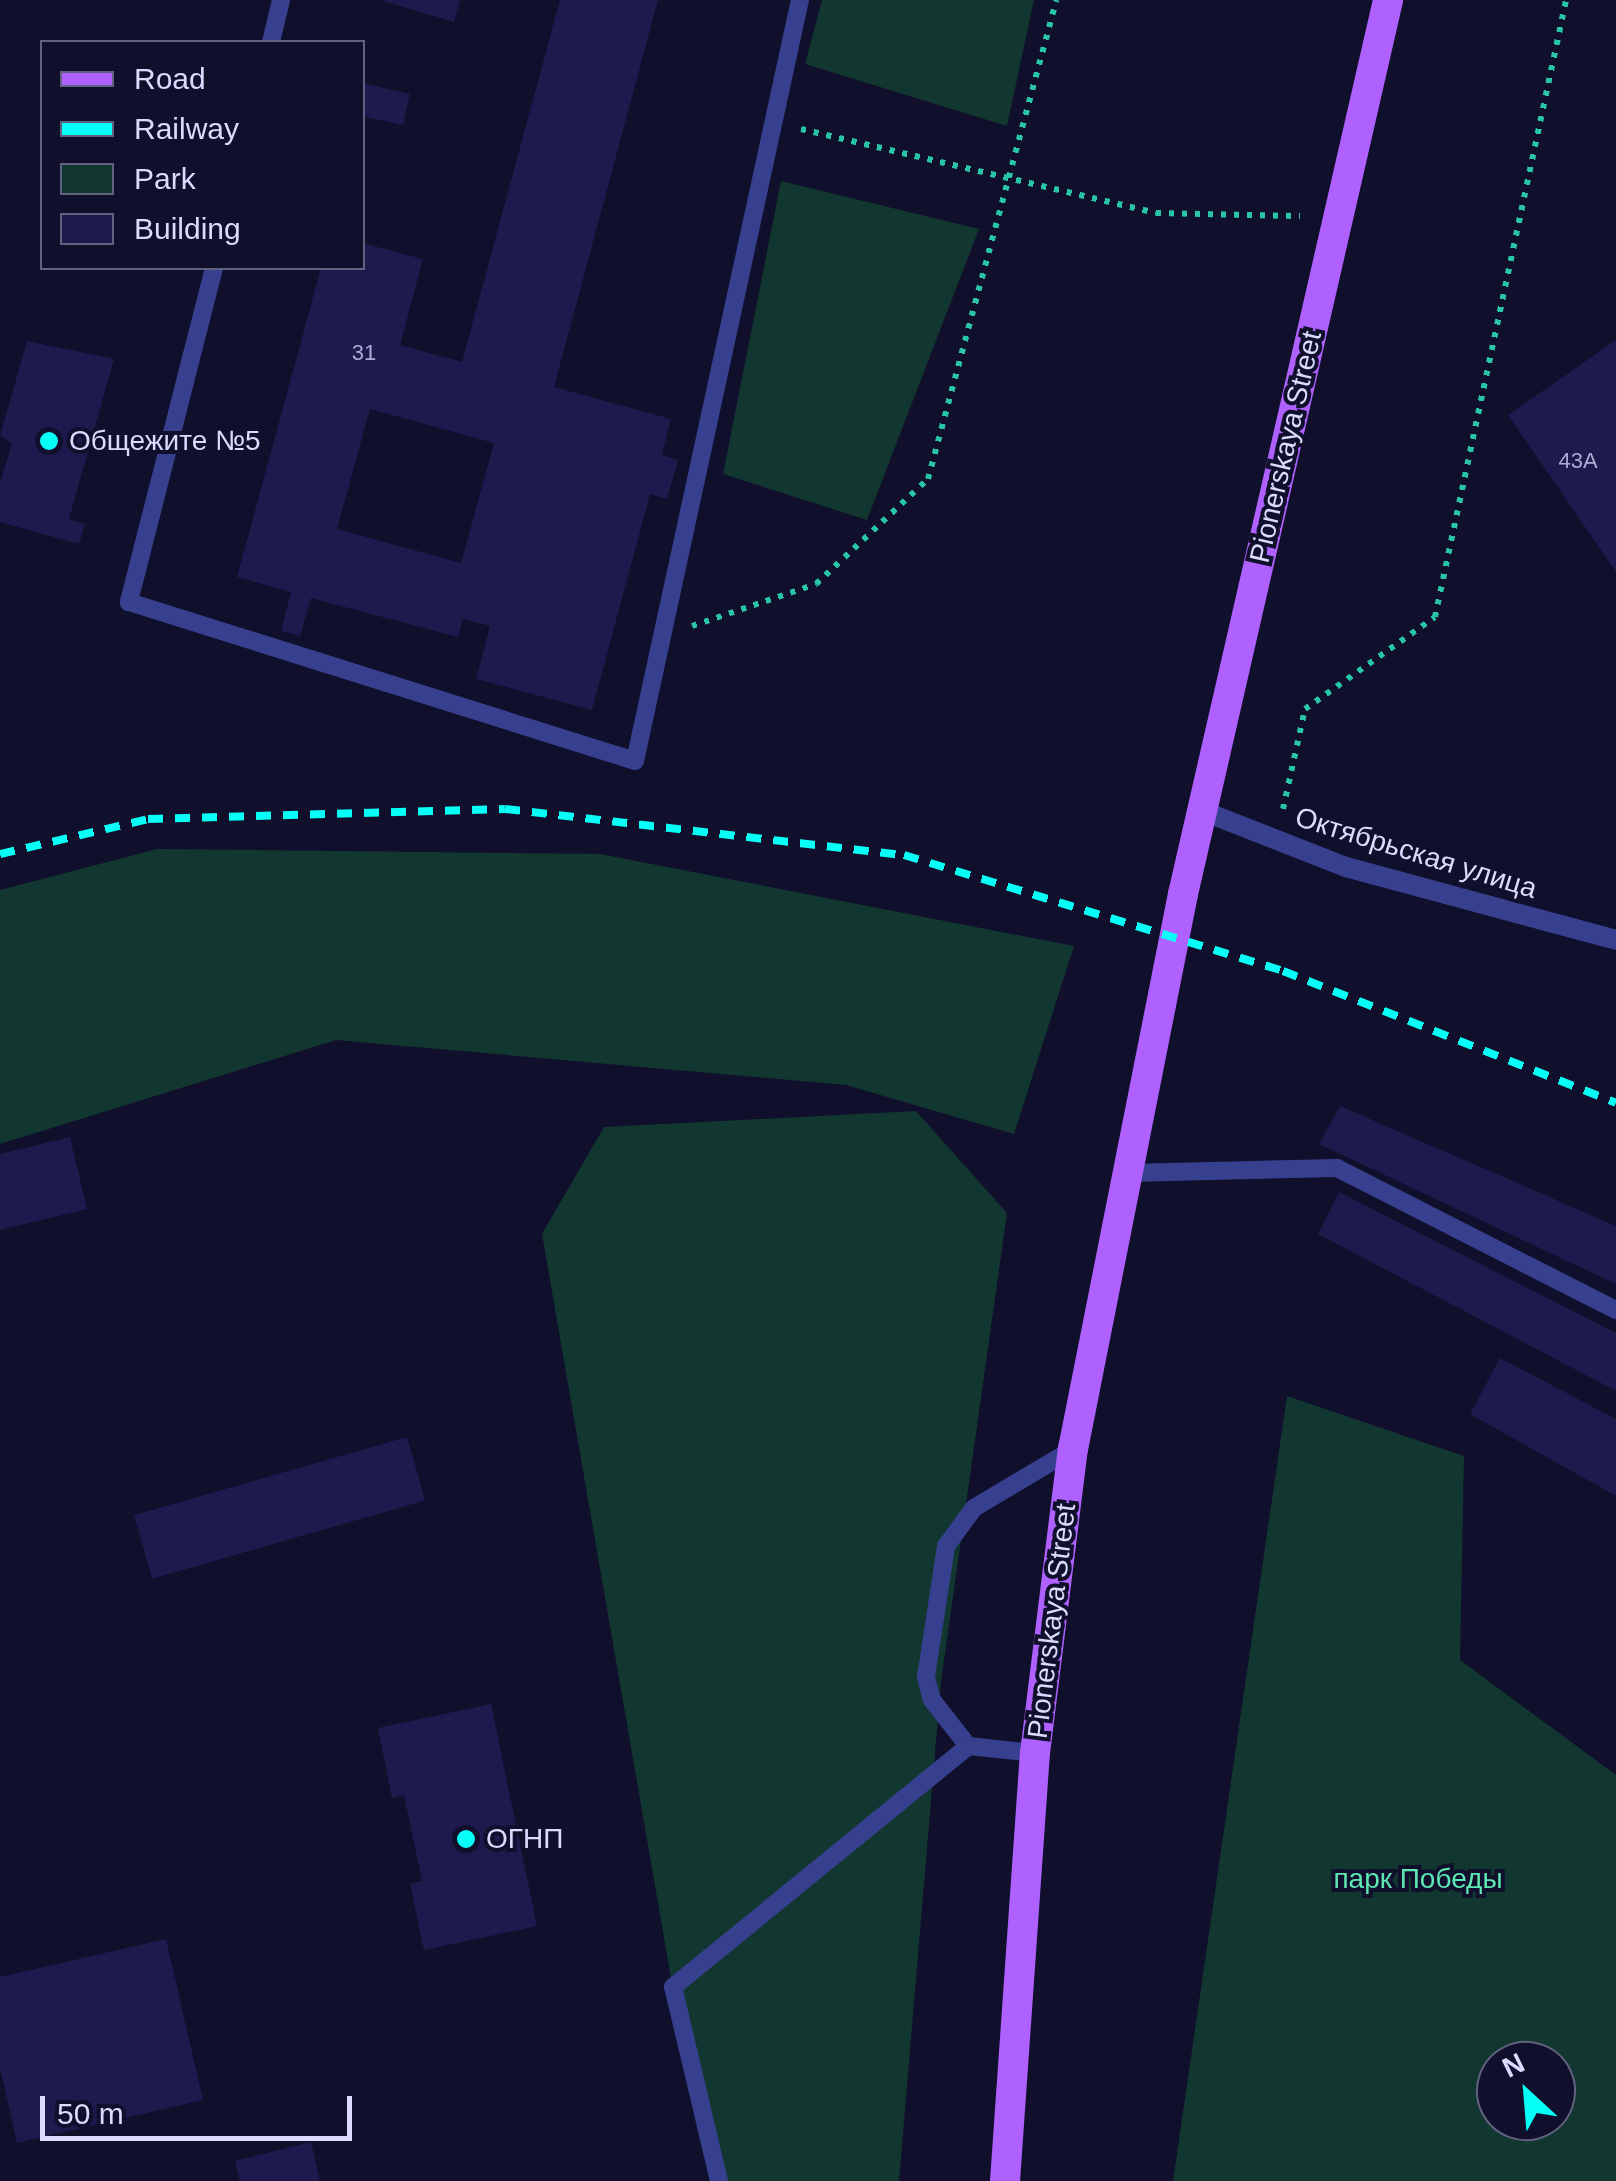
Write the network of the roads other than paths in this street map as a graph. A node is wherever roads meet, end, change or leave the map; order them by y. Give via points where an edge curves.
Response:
1 (282, 0) edge
2 (800, 0) edge
3 (1388, 0) edge
4 (272, 40) edge
5 (213, 270) edge
6 (1203, 811) junction
7 (1616, 940) edge
8 (1128, 1173) junction
9 (1616, 1310) edge
10 (1073, 1449) junction
11 (968, 1746) junction
12 (1035, 1752) junction
13 (719, 2181) edge
14 (1005, 2181) edge

1 - 4 lane
2 - 5 lane via 635,762 129,602
3 - 6 main road, Pionerskaya Street
6 - 7 street, Октябрьская улица via 1346,867
6 - 8 main road, Pionerskaya Street
8 - 9 lane via 1337,1168
8 - 10 main road, Pionerskaya Street
10 - 11 lane via 974,1508 946,1546 926,1676 932,1700
10 - 12 main road, Pionerskaya Street
11 - 12 lane
11 - 13 lane via 673,1987
12 - 14 main road, Pionerskaya Street

